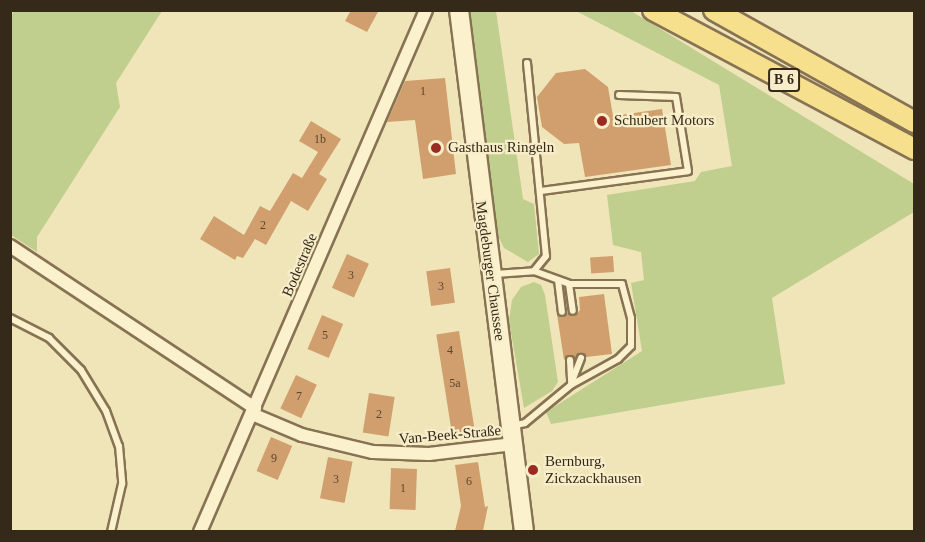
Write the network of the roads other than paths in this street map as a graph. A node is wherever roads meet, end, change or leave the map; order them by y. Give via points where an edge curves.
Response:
1 (426, 10) edge
2 (459, 10) edge
3 (653, 10) edge
4 (714, 10) edge
5 (526, 63) dead end
6 (619, 95) dead end
7 (915, 122) edge
8 (915, 149) edge
9 (541, 191) junction
10 (10, 246) edge
11 (534, 271) junction
12 (490, 275) junction
13 (558, 280) junction
14 (569, 284) junction
15 (573, 311) dead end
16 (562, 312) dead end
17 (10, 318) edge
18 (581, 358) dead end
19 (570, 360) dead end
20 (571, 385) junction
21 (253, 411) junction
22 (512, 435) junction
23 (111, 531) edge
24 (200, 531) edge
25 (524, 531) edge

1 - 21 street, Bodestraße
2 - 12 main road, Magdeburger Chaussee
3 - 8 main road, B 6
4 - 7 main road, B 6
5 - 9 lane
6 - 9 lane via 676,97 688,171
9 - 11 lane via 546,256
10 - 21 street, Van-Beek-Straße
11 - 12 lane
11 - 13 lane
12 - 22 main road, Magdeburger Chaussee
13 - 14 lane
13 - 16 lane
14 - 15 lane
14 - 20 lane via 622,284 631,318 631,346 618,359
17 - 23 lane via 49,338 81,370 106,411 119,446 122,484
18 - 20 lane
19 - 20 lane
20 - 22 lane
21 - 22 street, Van-Beek-Straße via 302,435 373,452 429,454
21 - 24 street, Bodestraße
22 - 25 main road, Magdeburger Chaussee

